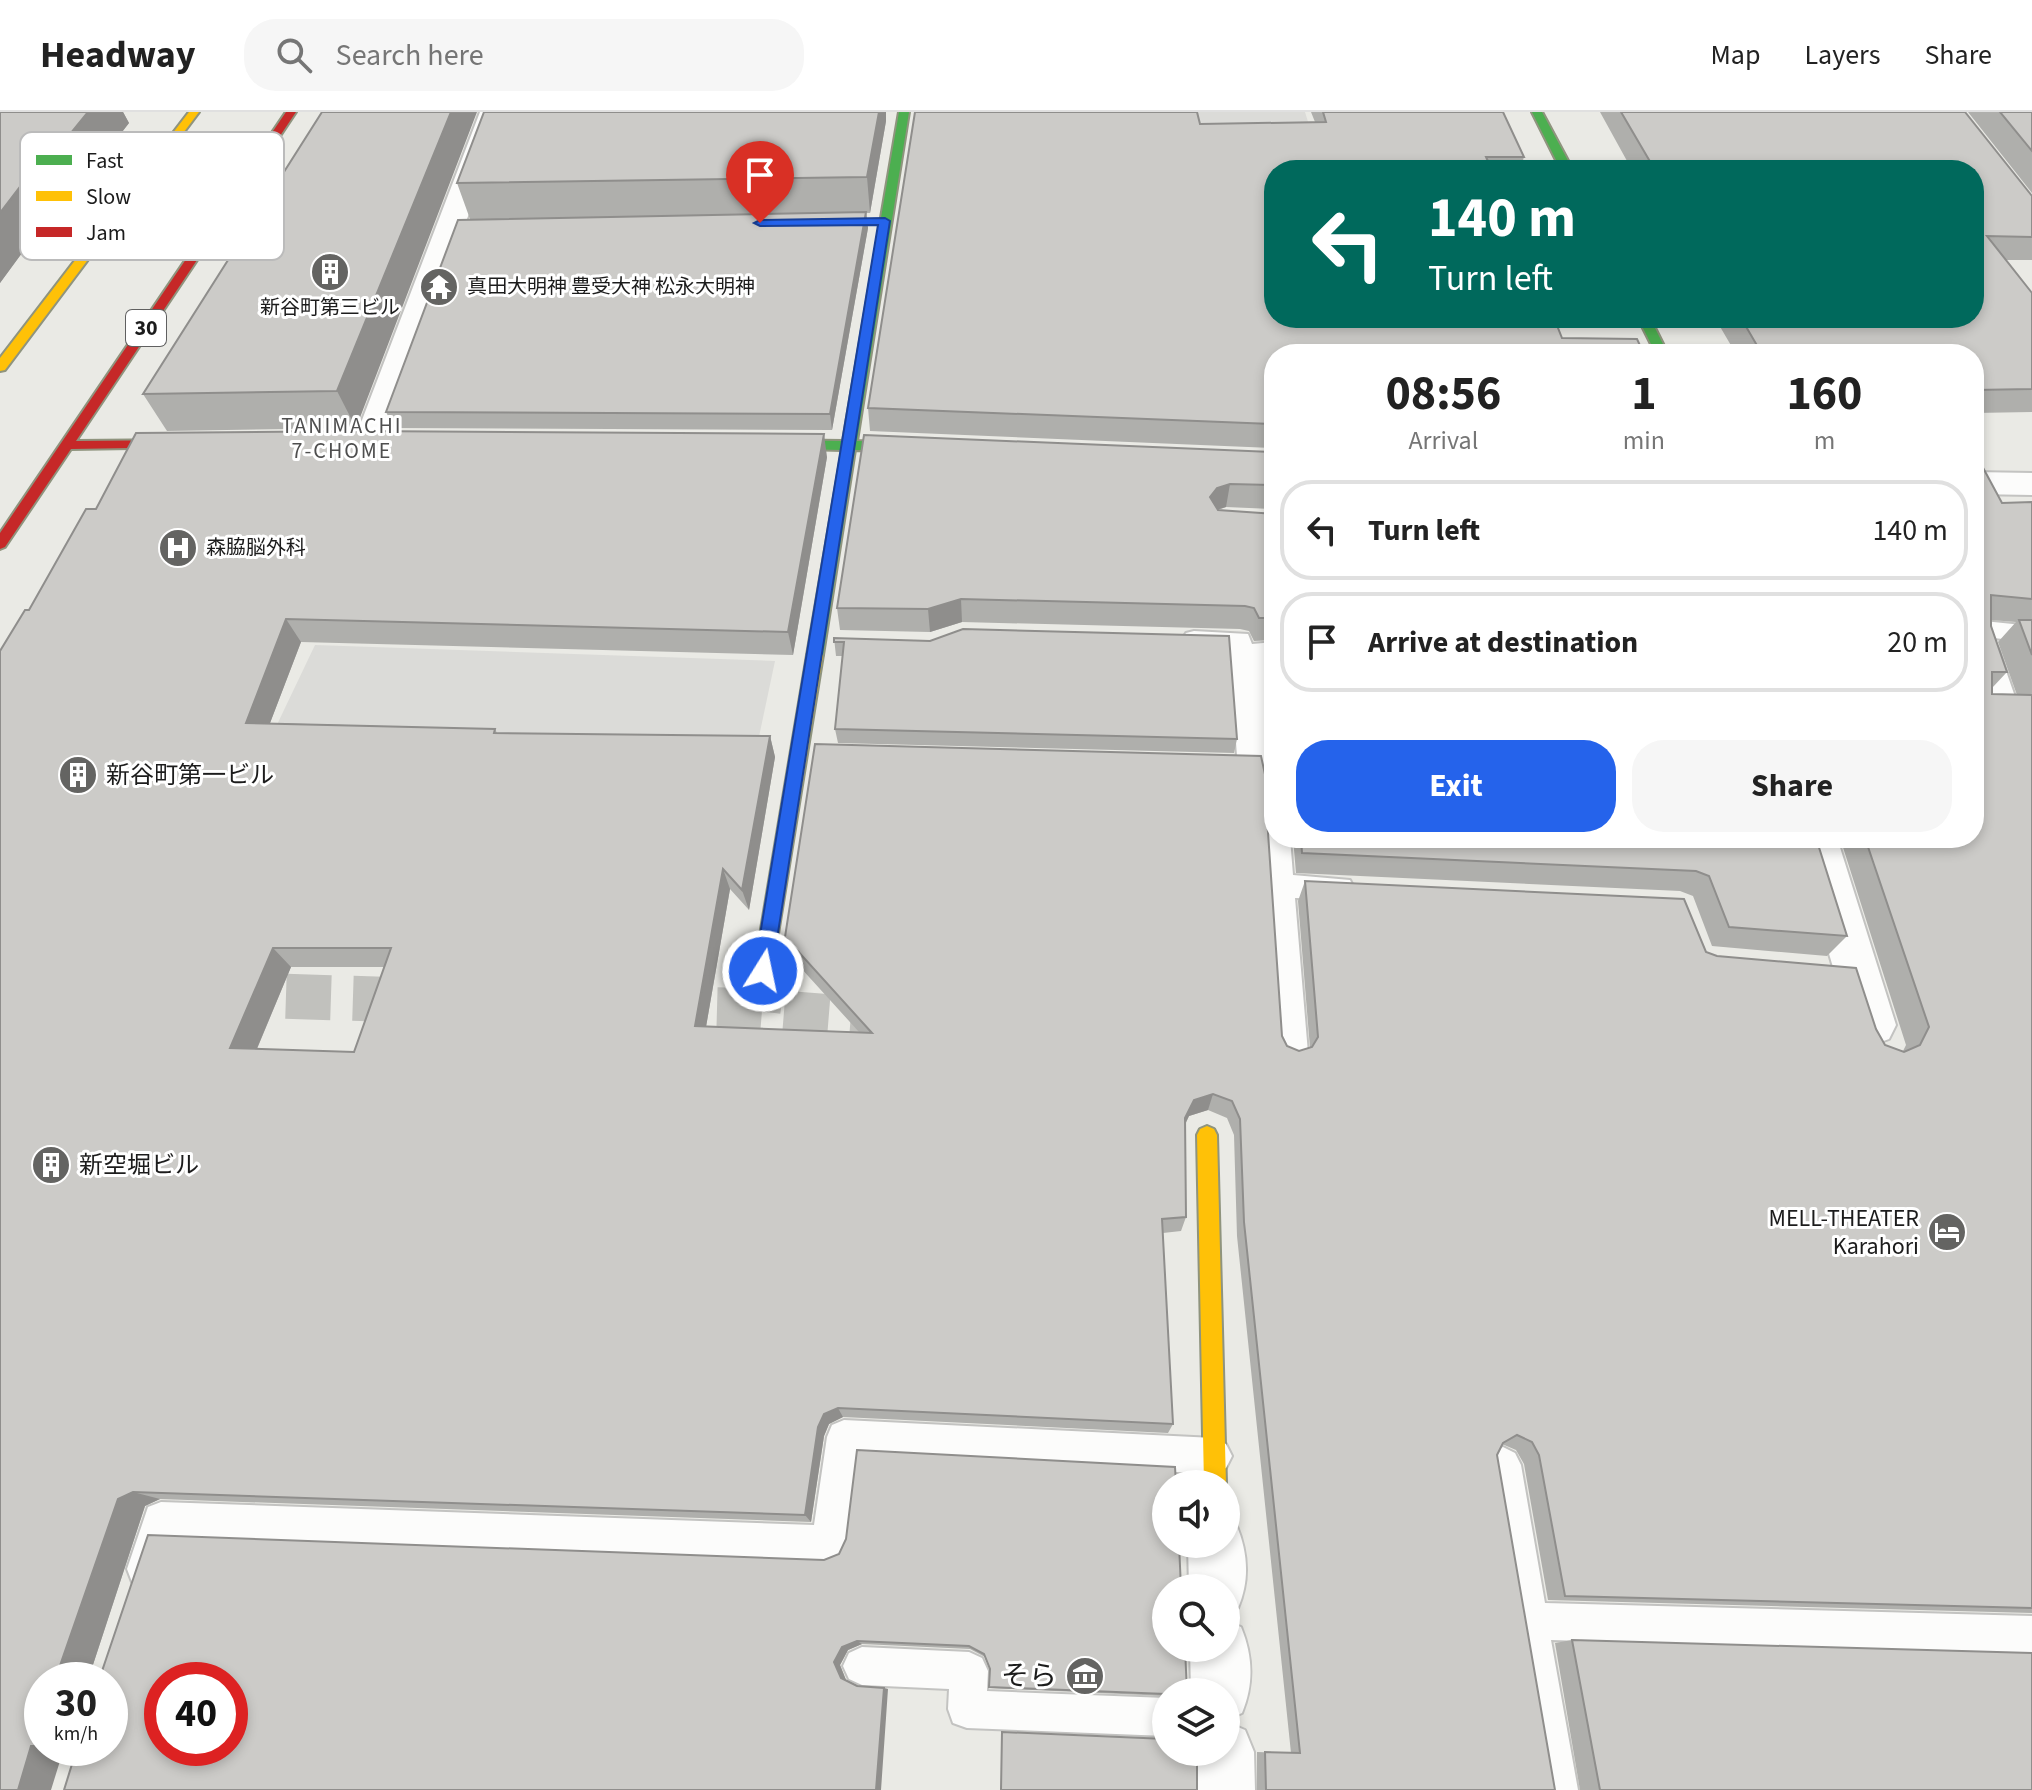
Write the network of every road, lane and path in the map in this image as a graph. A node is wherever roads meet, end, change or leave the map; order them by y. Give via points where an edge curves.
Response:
1 (194, 112) edge
2 (291, 112) edge
3 (493, 112) edge
4 (904, 112) edge
5 (1537, 112) edge
6 (179, 132) edge
7 (277, 132) edge
8 (1562, 160) edge
9 (81, 260) edge
10 (191, 260) edge
11 (0, 367) edge
12 (370, 441) edge
13 (203, 443) edge
14 (753, 444) edge
15 (848, 444) junction
16 (66, 445) junction
17 (943, 448) edge
18 (1984, 483) edge
19 (2032, 484) edge
20 (0, 544) edge
21 (1984, 629) edge
22 (2032, 634) edge
23 (1162, 638) edge
24 (819, 641) junction
25 (847, 642) edge
26 (1984, 647) edge
27 (1264, 651) edge
28 (1264, 693) edge
29 (1984, 706) edge
30 (1204, 765) edge
31 (1278, 848) edge
32 (1818, 848) edge
33 (1280, 886) junction
34 (1360, 889) edge
35 (763, 971) tunnel mouth
36 (1880, 1046) edge
37 (1293, 1053) edge
38 (1207, 1135) dead end
39 (1503, 1465) edge
40 (1214, 1470) edge
41 (132, 1607) edge
42 (1529, 1621) junction
43 (2032, 1635) edge
44 (862, 1666) edge
45 (1152, 1716) edge
46 (1223, 1766) edge
47 (1224, 1790) edge
48 (1558, 1790) edge

1 - 6 street
2 - 7 street, 30
3 - 12 street via 455,228
4 - 15 street via 877,221
5 - 8 street
9 - 11 street
10 - 16 street, 30
13 - 16 street
14 - 15 street
15 - 17 street
15 - 24 street
16 - 20 street, 30
18 - 19 street
21 - 22 lane
23 - 30 lane via 1240,640 1250,766
24 - 25 lane
24 - 35 street via 808,756
26 - 29 lane via 2007,708
27 - 28 lane via 1259,651
31 - 33 lane
32 - 36 street via 1842,972
33 - 34 lane
33 - 37 lane
38 - 40 street
39 - 42 lane
40 - 41 lane via 844,1437 830,1544 161,1520
42 - 43 lane
42 - 48 lane
44 - 45 lane via 969,1671 967,1709
46 - 47 street

